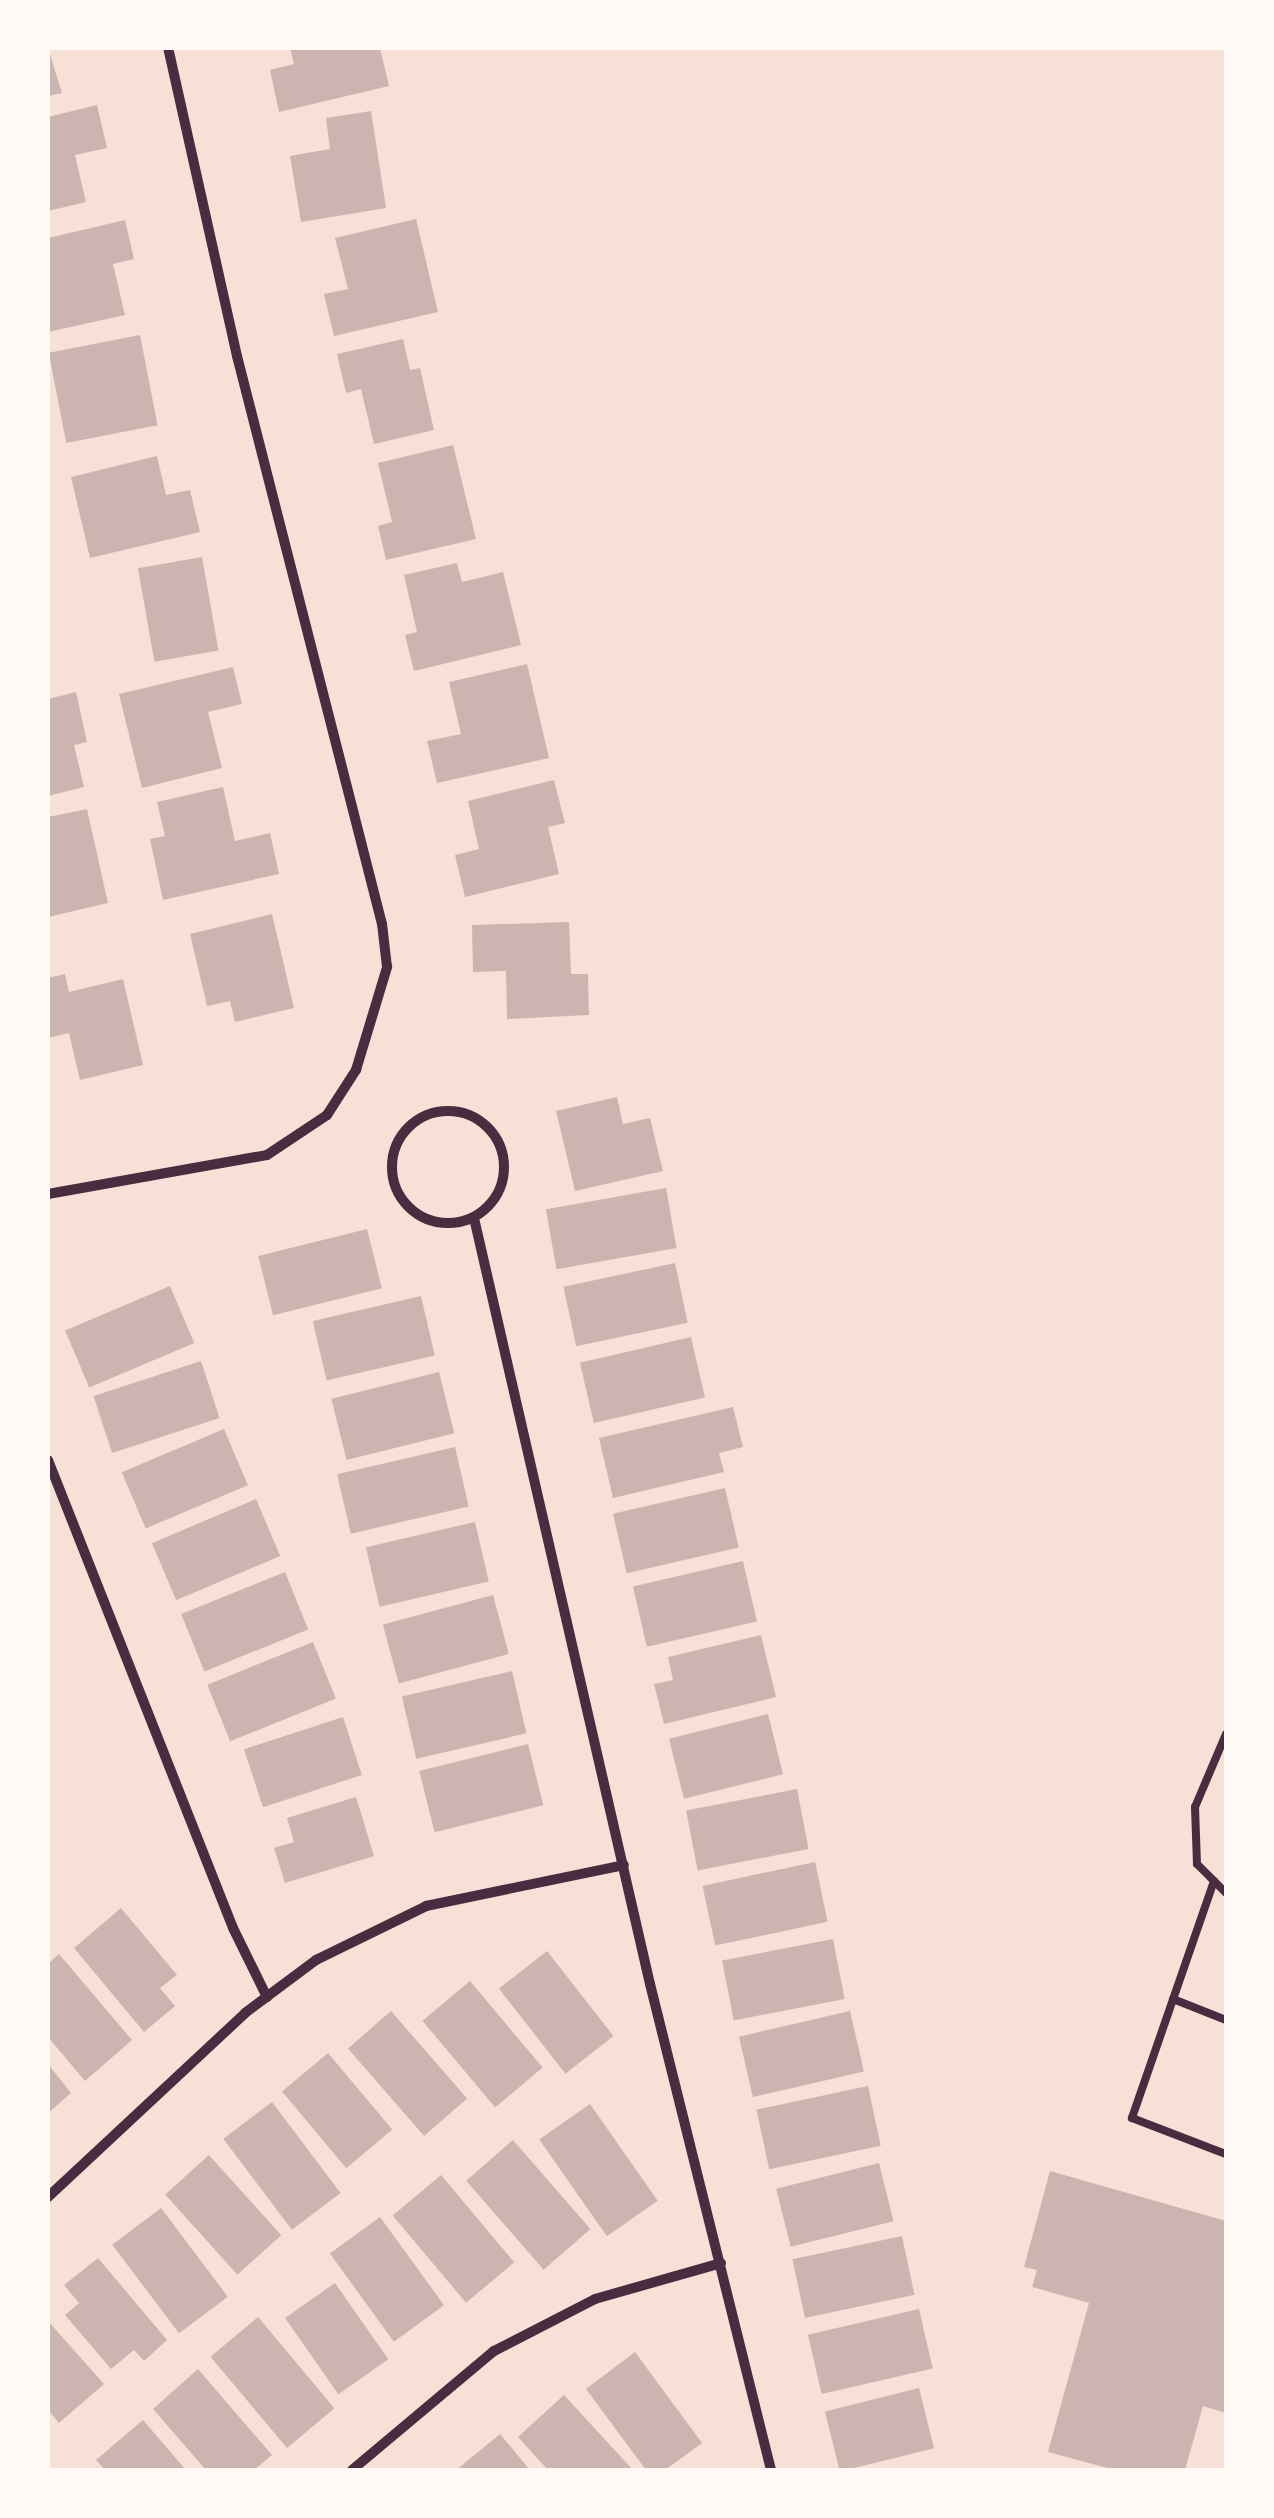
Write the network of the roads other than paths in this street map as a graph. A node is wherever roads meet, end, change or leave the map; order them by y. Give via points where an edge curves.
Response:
1 (168, 48) edge
2 (48, 1194) edge
3 (474, 1218) junction
4 (48, 1460) edge
5 (1226, 1734) edge
6 (624, 1866) junction
7 (1214, 1881) junction
8 (1226, 1894) edge
9 (267, 1996) junction
10 (1173, 1999) junction
11 (1226, 2020) edge
12 (1226, 2154) edge
13 (48, 2197) edge
14 (721, 2263) junction
15 (352, 2470) edge
16 (772, 2470) edge

1 - 2 street via 237,356 382,924 387,968 356,1070 327,1115 268,1155
3 - 3 street via 436,1223 403,1202 394,1184 396,1144 422,1116 457,1111 488,1127 498,1142 504,1158 499,1196
3 - 6 street
4 - 9 street via 233,1928
5 - 7 lane via 1195,1807 1197,1864
6 - 9 street via 426,1906 316,1960
6 - 14 street
7 - 8 lane
7 - 10 lane
9 - 13 street
10 - 11 lane
10 - 12 lane via 1132,2118
14 - 15 street via 595,2299 494,2351
14 - 16 street

